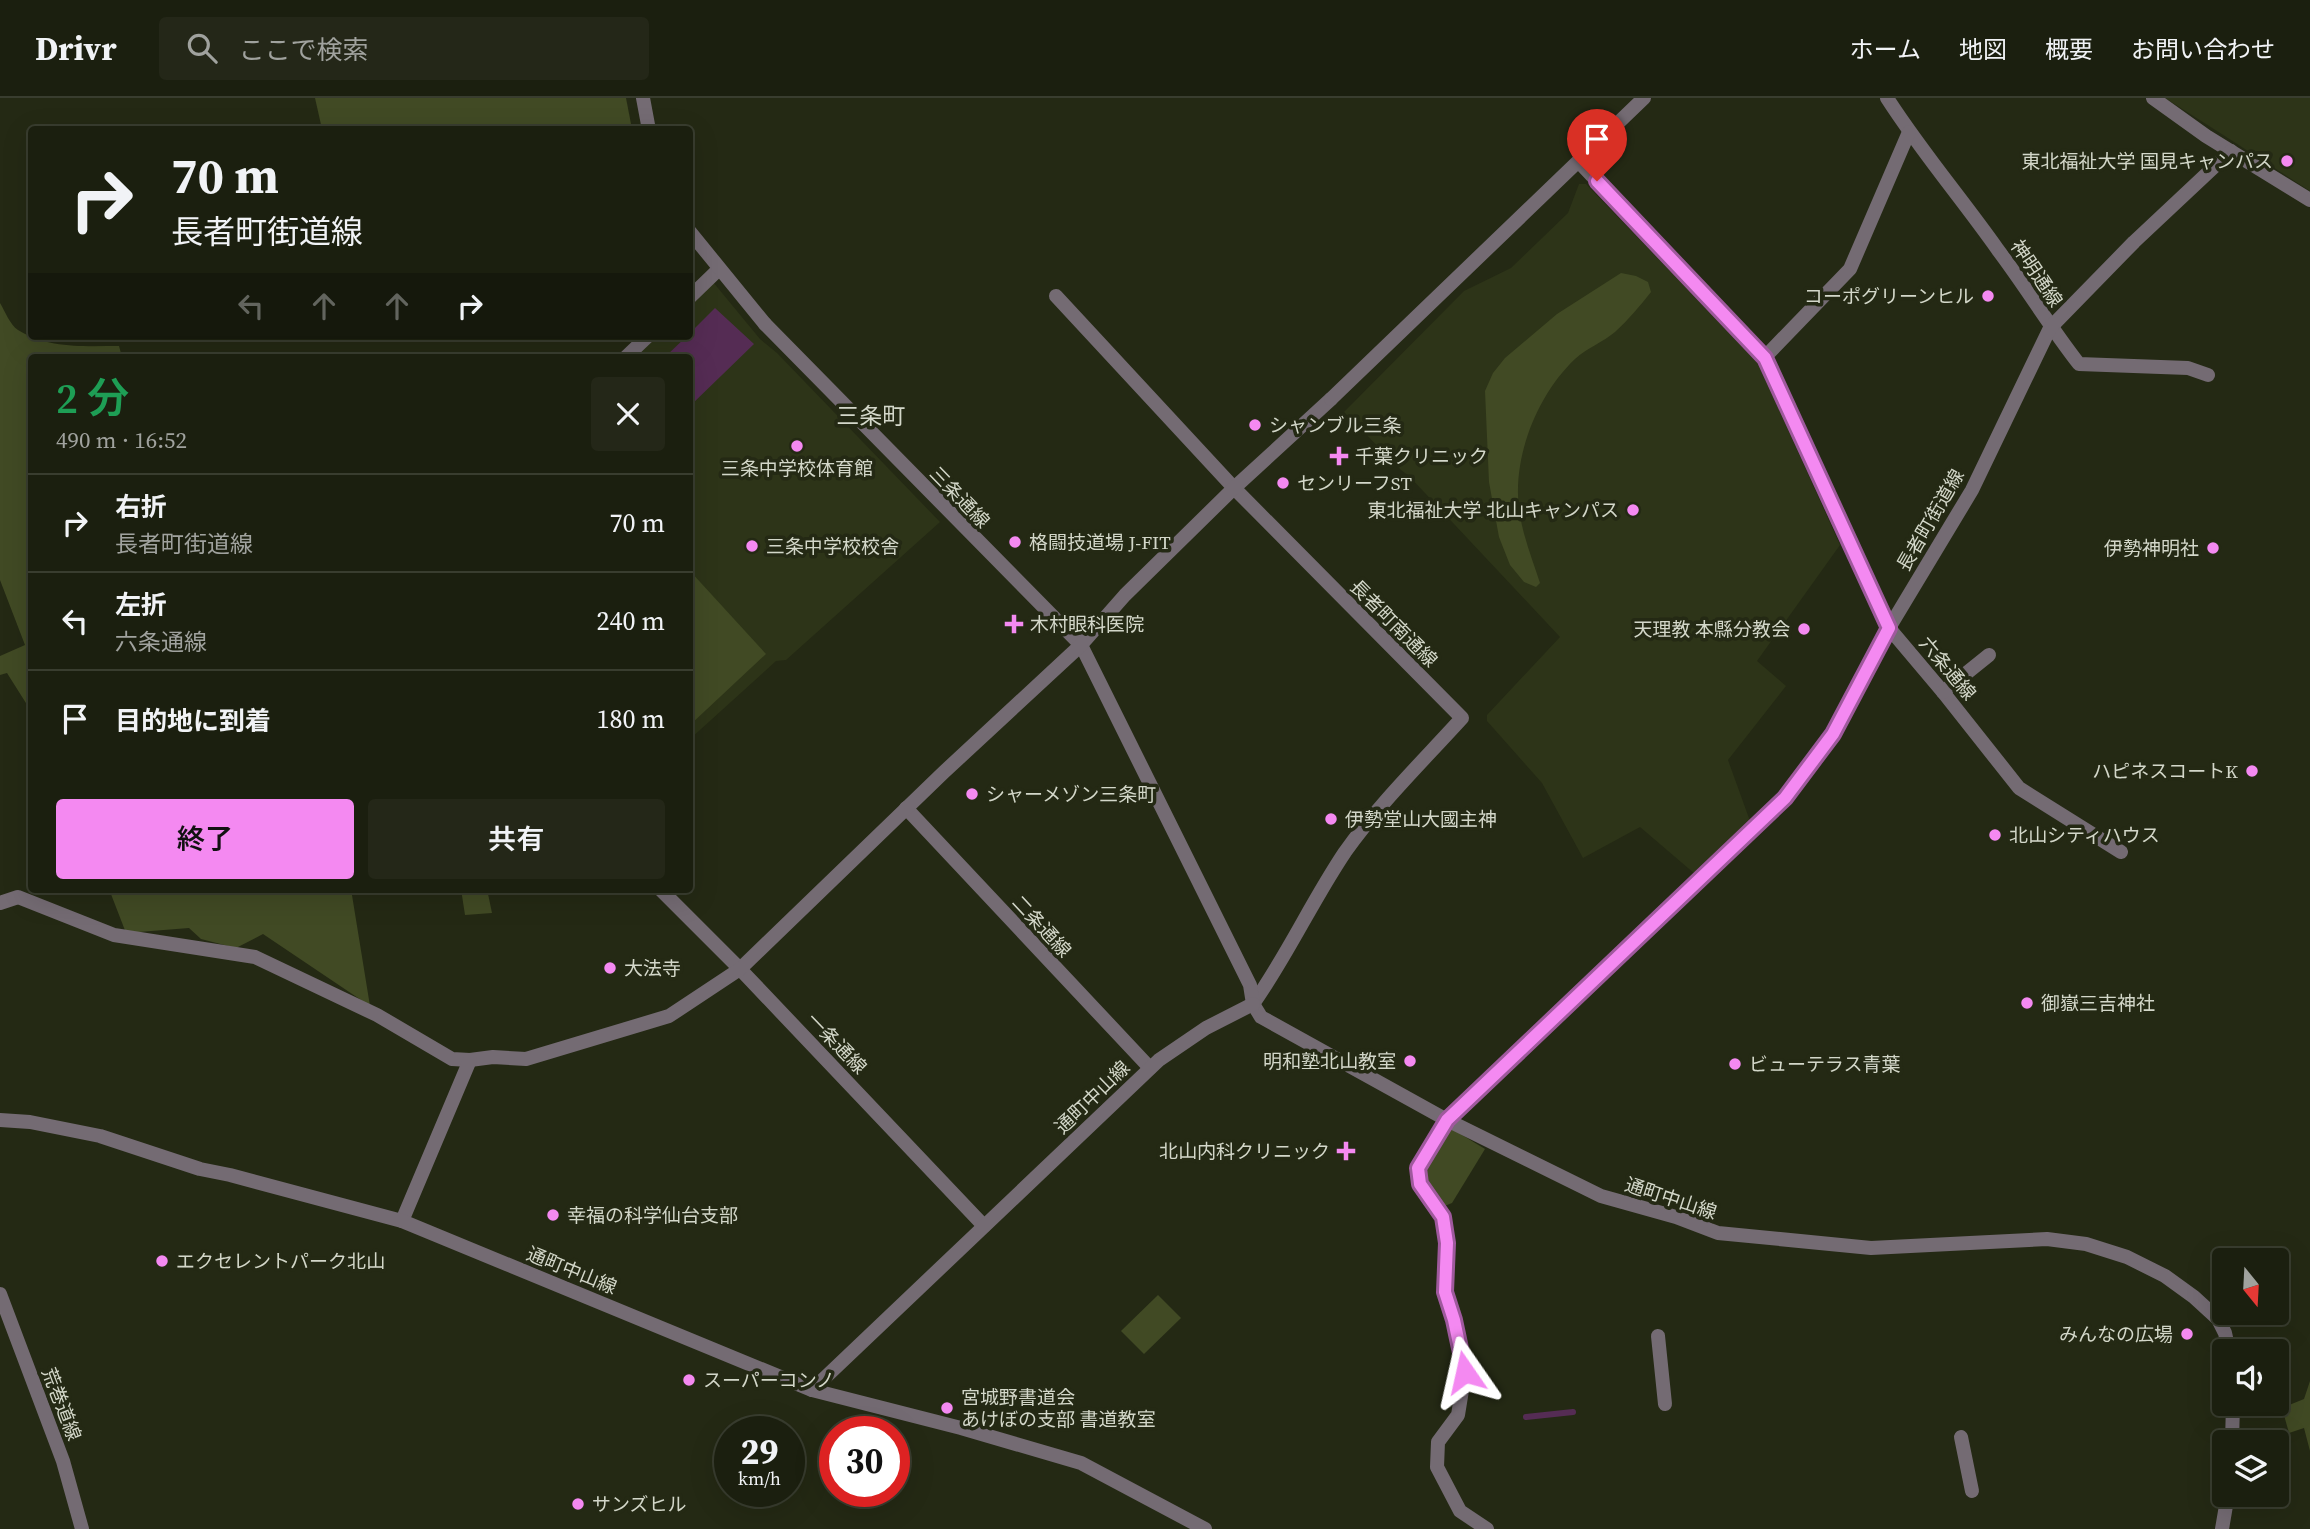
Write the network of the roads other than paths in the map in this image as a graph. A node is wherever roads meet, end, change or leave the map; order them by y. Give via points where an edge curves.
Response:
1 (643, 98) edge
2 (1644, 98) edge
3 (1888, 98) edge
4 (2153, 98) edge
5 (648, 126) edge
6 (1909, 132) junction
7 (2231, 151) junction
8 (1578, 162) junction
9 (2310, 200) edge
10 (693, 236) edge
11 (719, 269) junction
12 (693, 294) edge
13 (1056, 296) dead end
14 (2050, 328) junction
15 (644, 340) edge
16 (629, 354) edge
17 (1765, 358) junction
18 (2208, 375) dead end
19 (1234, 488) junction
20 (1889, 628) junction
21 (1081, 645) junction
22 (1989, 655) dead end
23 (1943, 692) junction
24 (906, 808) junction
25 (2121, 852) dead end
26 (664, 893) edge
27 (0, 903) edge
28 (740, 969) junction
29 (1253, 1004) junction
30 (470, 1060) junction
31 (1150, 1068) junction
32 (0, 1120) edge
33 (1447, 1120) junction
34 (402, 1221) junction
35 (984, 1226) junction
36 (0, 1294) edge
37 (1658, 1336) dead end
38 (2226, 1339) edge
39 (812, 1390) junction
40 (1665, 1404) dead end
41 (1961, 1437) dead end
42 (1972, 1491) dead end
43 (2226, 1507) edge
44 (82, 1529) edge
45 (1205, 1529) edge
46 (1487, 1529) edge
47 (2222, 1529) edge

1 - 5 street
2 - 8 street
3 - 6 street, 神明通線
4 - 7 street
6 - 14 street, 神明通線 via 1999,251
6 - 17 street via 1850,270
7 - 9 street
7 - 14 street, 長者町街道線
8 - 17 street, 六条通線
8 - 19 street
10 - 11 street, 三条通線
11 - 12 street
11 - 21 street, 三条通線 via 765,324
13 - 19 street, 長者町南通線
14 - 18 street, 神明通線 via 2079,364 2188,368
14 - 20 street, 長者町街道線 via 1972,490
15 - 16 street
17 - 20 street, 六条通線
19 - 21 street
19 - 29 street, 長者町南通線 via 1462,718 1379,808 1345,853
20 - 23 street, 六条通線
20 - 33 street, 長者町街道線 via 1833,734 1785,798
21 - 24 street
21 - 29 street, 三条通線 via 1250,985
22 - 23 street
23 - 25 street, 六条通線 via 2019,788
24 - 28 street
24 - 31 street, 二条通線
26 - 28 street, 一条通線
27 - 30 street via 18,898 114,935 255,957 377,1015 452,1059
28 - 30 street via 669,1016 526,1059
28 - 35 street, 一条通線
29 - 31 street, 通町中山線 via 1206,1028
29 - 33 street, 通町中山線 via 1261,1017
30 - 34 street
31 - 35 street, 通町中山線
32 - 34 street, 通町中山線 via 100,1136 200,1169
33 - 38 street, 通町中山線 via 1601,1196 1718,1233 1871,1248 2047,1239 2086,1244 2165,1276 2218,1319
33 - 46 street, 長者町街道線 via 1418,1168 1420,1184 1443,1217 1445,1292 1465,1372 1458,1415 1438,1442 1437,1467 1460,1511
34 - 39 street, 通町中山線
35 - 39 street, 通町中山線
36 - 44 street, 荒巻道線 via 63,1461
37 - 40 street
39 - 45 street via 1081,1463
41 - 42 street
43 - 47 street

